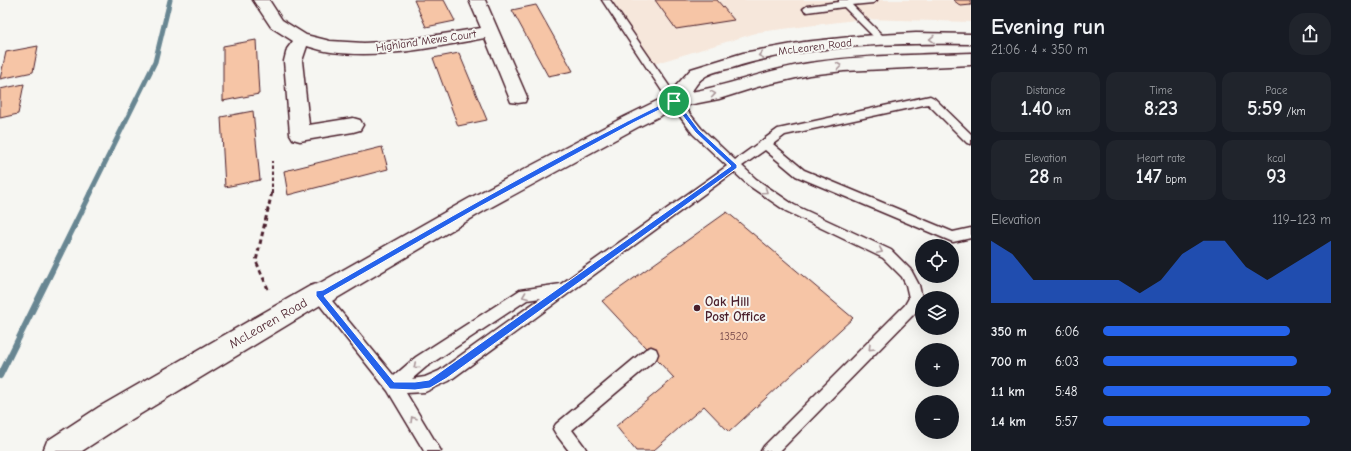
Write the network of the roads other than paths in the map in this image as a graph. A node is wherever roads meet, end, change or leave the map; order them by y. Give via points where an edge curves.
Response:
1 (261, 0) edge
2 (477, 0) edge
3 (606, 0) edge
4 (873, 0) edge
5 (844, 2) edge
6 (806, 9) dead end
7 (490, 32) junction
8 (971, 39) edge
9 (302, 40) junction
10 (883, 41) junction
11 (971, 59) edge
12 (518, 97) dead end
13 (674, 101) junction
14 (353, 125) dead end
15 (971, 140) edge
16 (765, 144) junction
17 (735, 166) junction
18 (971, 233) edge
19 (563, 290) junction
20 (318, 294) junction
21 (651, 354) dead end
22 (393, 386) junction
23 (57, 451) edge
24 (433, 451) edge
25 (579, 451) edge
26 (770, 451) edge

1 - 9 main road, Highland Mews Court via 279,26
2 - 7 main road
3 - 13 lane
4 - 5 lane
5 - 6 lane
5 - 10 lane
7 - 9 main road, Highland Mews Court via 366,49 322,45
7 - 12 main road
8 -> 10 main road, McLearen Road
9 - 14 main road via 293,61 300,134
10 -> 13 main road, McLearen Road via 828,44 734,61 697,73
13 -> 11 main road, McLearen Road via 719,93 809,69
13 - 17 lane via 697,131
13 - 20 main road, McLearen Road via 476,205 324,293
15 - 16 lane via 930,100 782,132
16 - 17 lane
16 - 18 lane via 800,173 953,237
17 - 19 lane
17 -> 26 lane via 752,182 790,208 887,254 899,263 915,289 916,299 910,309
19 -> 22 lane via 525,294 420,362
19 - 22 lane via 430,384
20 - 22 lane
20 - 23 main road, McLearen Road via 154,390
21 - 25 lane via 561,428
24 -> 22 lane

